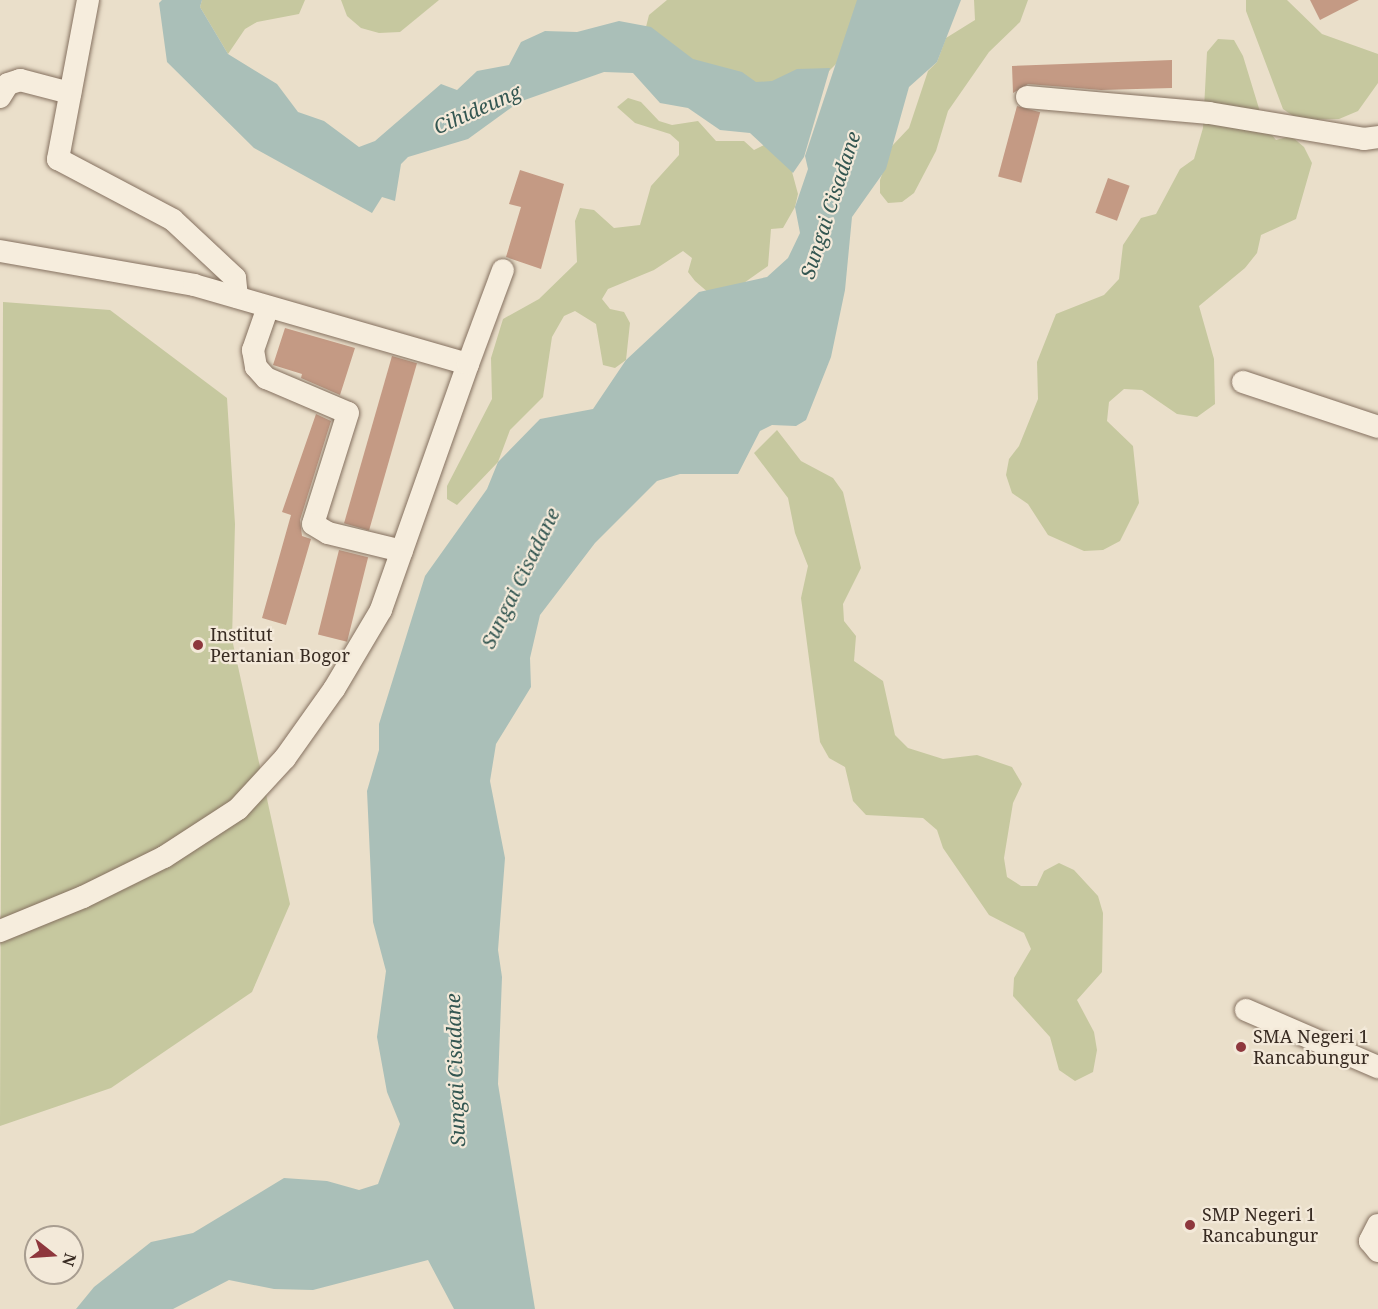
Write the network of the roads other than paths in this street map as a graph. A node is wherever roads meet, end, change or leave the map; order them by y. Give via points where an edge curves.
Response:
1 (88, 0) edge
2 (70, 93) junction
3 (0, 97) edge
4 (1027, 97) dead end
5 (1378, 137) edge
6 (0, 251) edge
7 (503, 270) dead end
8 (237, 297) junction
9 (268, 307) junction
10 (468, 364) junction
11 (1243, 382) dead end
12 (1378, 427) edge
13 (402, 551) junction
14 (0, 931) edge
15 (1246, 1010) dead end
16 (1378, 1067) edge
17 (1378, 1225) edge
18 (1378, 1251) edge

1 - 2 street
2 - 3 street via 20,80 8,84
2 - 8 street via 58,159 173,220 235,278
4 - 5 street via 1209,113
6 - 8 street via 194,285
7 - 10 street
8 - 9 street
9 - 10 street
9 - 13 street via 253,350 256,367 266,378 348,413 314,524 328,533
10 - 13 street
11 - 12 street
13 - 14 street via 381,610 334,689 285,758 238,809 164,856 82,897
15 - 16 street
17 - 18 street via 1370,1241

